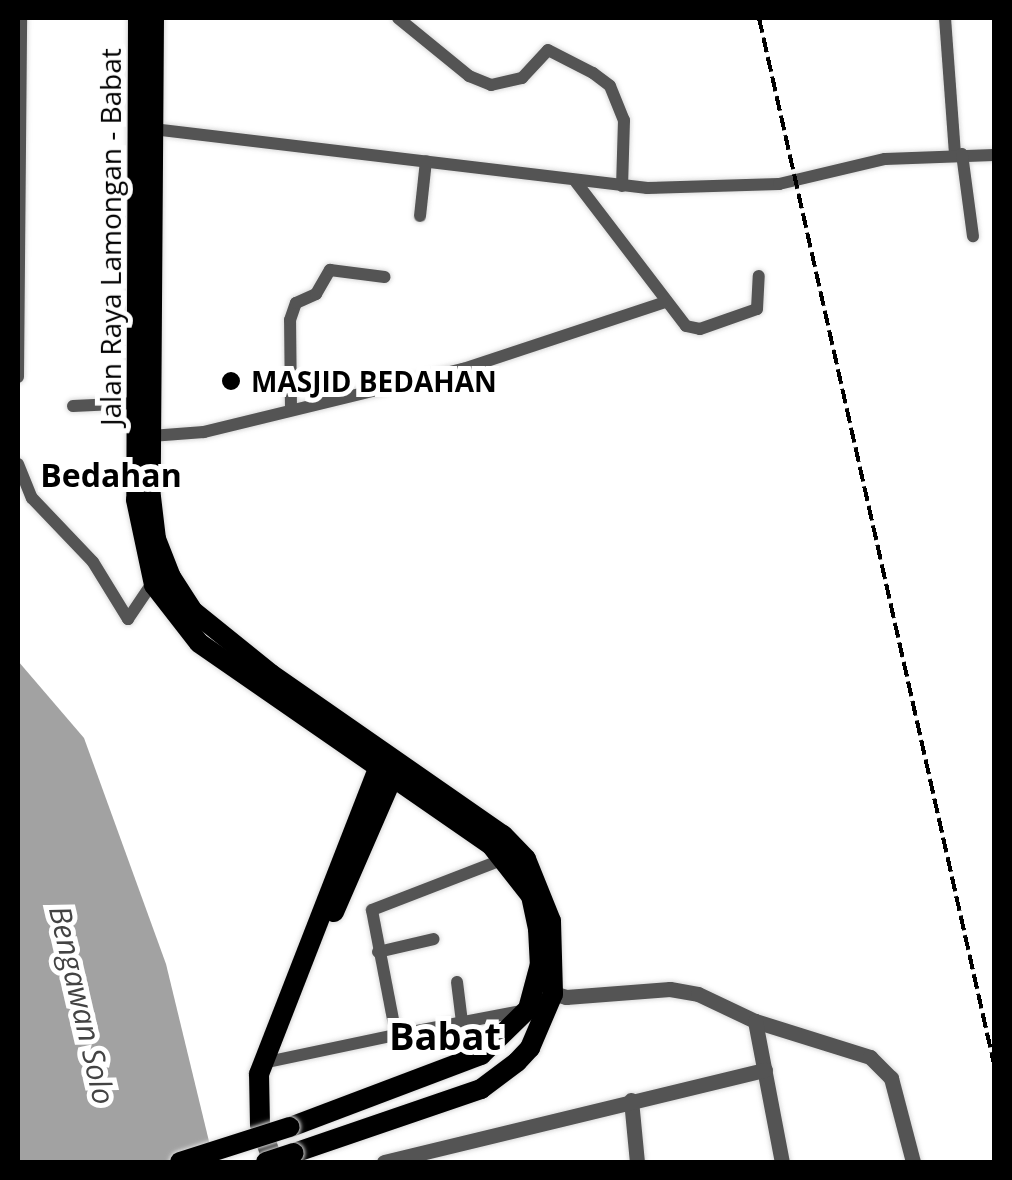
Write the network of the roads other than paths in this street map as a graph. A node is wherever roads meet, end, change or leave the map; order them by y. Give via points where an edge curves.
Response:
1 (21, 18) edge
2 (138, 18) edge
3 (154, 18) edge
4 (398, 18) edge
5 (945, 18) edge
6 (153, 129) junction
7 (959, 154) junction
8 (994, 156) edge
9 (426, 161) junction
10 (576, 182) junction
11 (622, 186) junction
12 (420, 216) dead end
13 (973, 236) dead end
14 (759, 276) dead end
15 (385, 277) dead end
16 (666, 302) junction
17 (18, 377) edge
18 (136, 403) junction
19 (73, 406) dead end
20 (292, 410) junction
21 (151, 436) junction
22 (18, 464) edge
23 (153, 582) junction
24 (388, 765) junction
25 (504, 859) junction
26 (434, 939) dead end
27 (378, 952) junction
28 (458, 982) dead end
29 (544, 990) junction
30 (528, 1009) junction
31 (756, 1021) junction
32 (462, 1022) junction
33 (396, 1035) junction
34 (263, 1063) junction
35 (765, 1070) junction
36 (631, 1100) junction
37 (180, 1162) edge
38 (269, 1162) edge
39 (384, 1162) edge
40 (638, 1162) edge
41 (782, 1162) edge
42 (912, 1162) edge

1 - 17 street
2 - 18 highway, Jalan Raya Lamongan - Babat
3 - 6 highway, Jalan Raya Lamongan - Babat
4 - 11 street via 469,76 491,85 522,78 548,50 593,73 610,86 624,120
5 - 7 street
6 - 9 street
6 - 21 highway, Jalan Raya Lamongan - Babat
7 - 8 street
7 - 11 street via 885,159 779,184
7 - 13 street
9 - 10 street
9 - 12 street
10 - 11 street
10 - 16 street
14 - 16 street via 758,308 700,329 686,326
15 - 20 street via 330,270 316,294 296,303 290,320
16 - 20 street via 463,369
18 - 19 street
18 - 23 highway, Jalan Raya Lamongan - Babat via 136,500
20 - 21 street via 204,432
21 - 24 highway, Jalan Raya Lamongan - Babat via 156,538 186,603
22 - 23 street via 32,498 93,562 128,619
23 - 24 highway, Jalan Raya Lamongan - Babat via 199,643
24 - 25 highway
24 - 29 highway via 488,824 526,860 551,922
24 - 34 highway via 319,948 308,956
25 - 27 street via 372,910
25 - 29 highway via 531,896
26 - 27 street
27 - 33 street
28 - 32 street
29 - 30 highway
29 - 31 street via 670,989 718,1000
29 - 38 highway, bridge via 530,1048 481,1089
30 - 32 street
30 - 37 highway, bridge via 461,1068
31 - 35 street
31 - 42 street via 882,1064
32 - 33 street
33 - 34 street
34 - 38 highway via 258,1102
35 - 36 street
35 - 41 street
36 - 39 street
36 - 40 street

